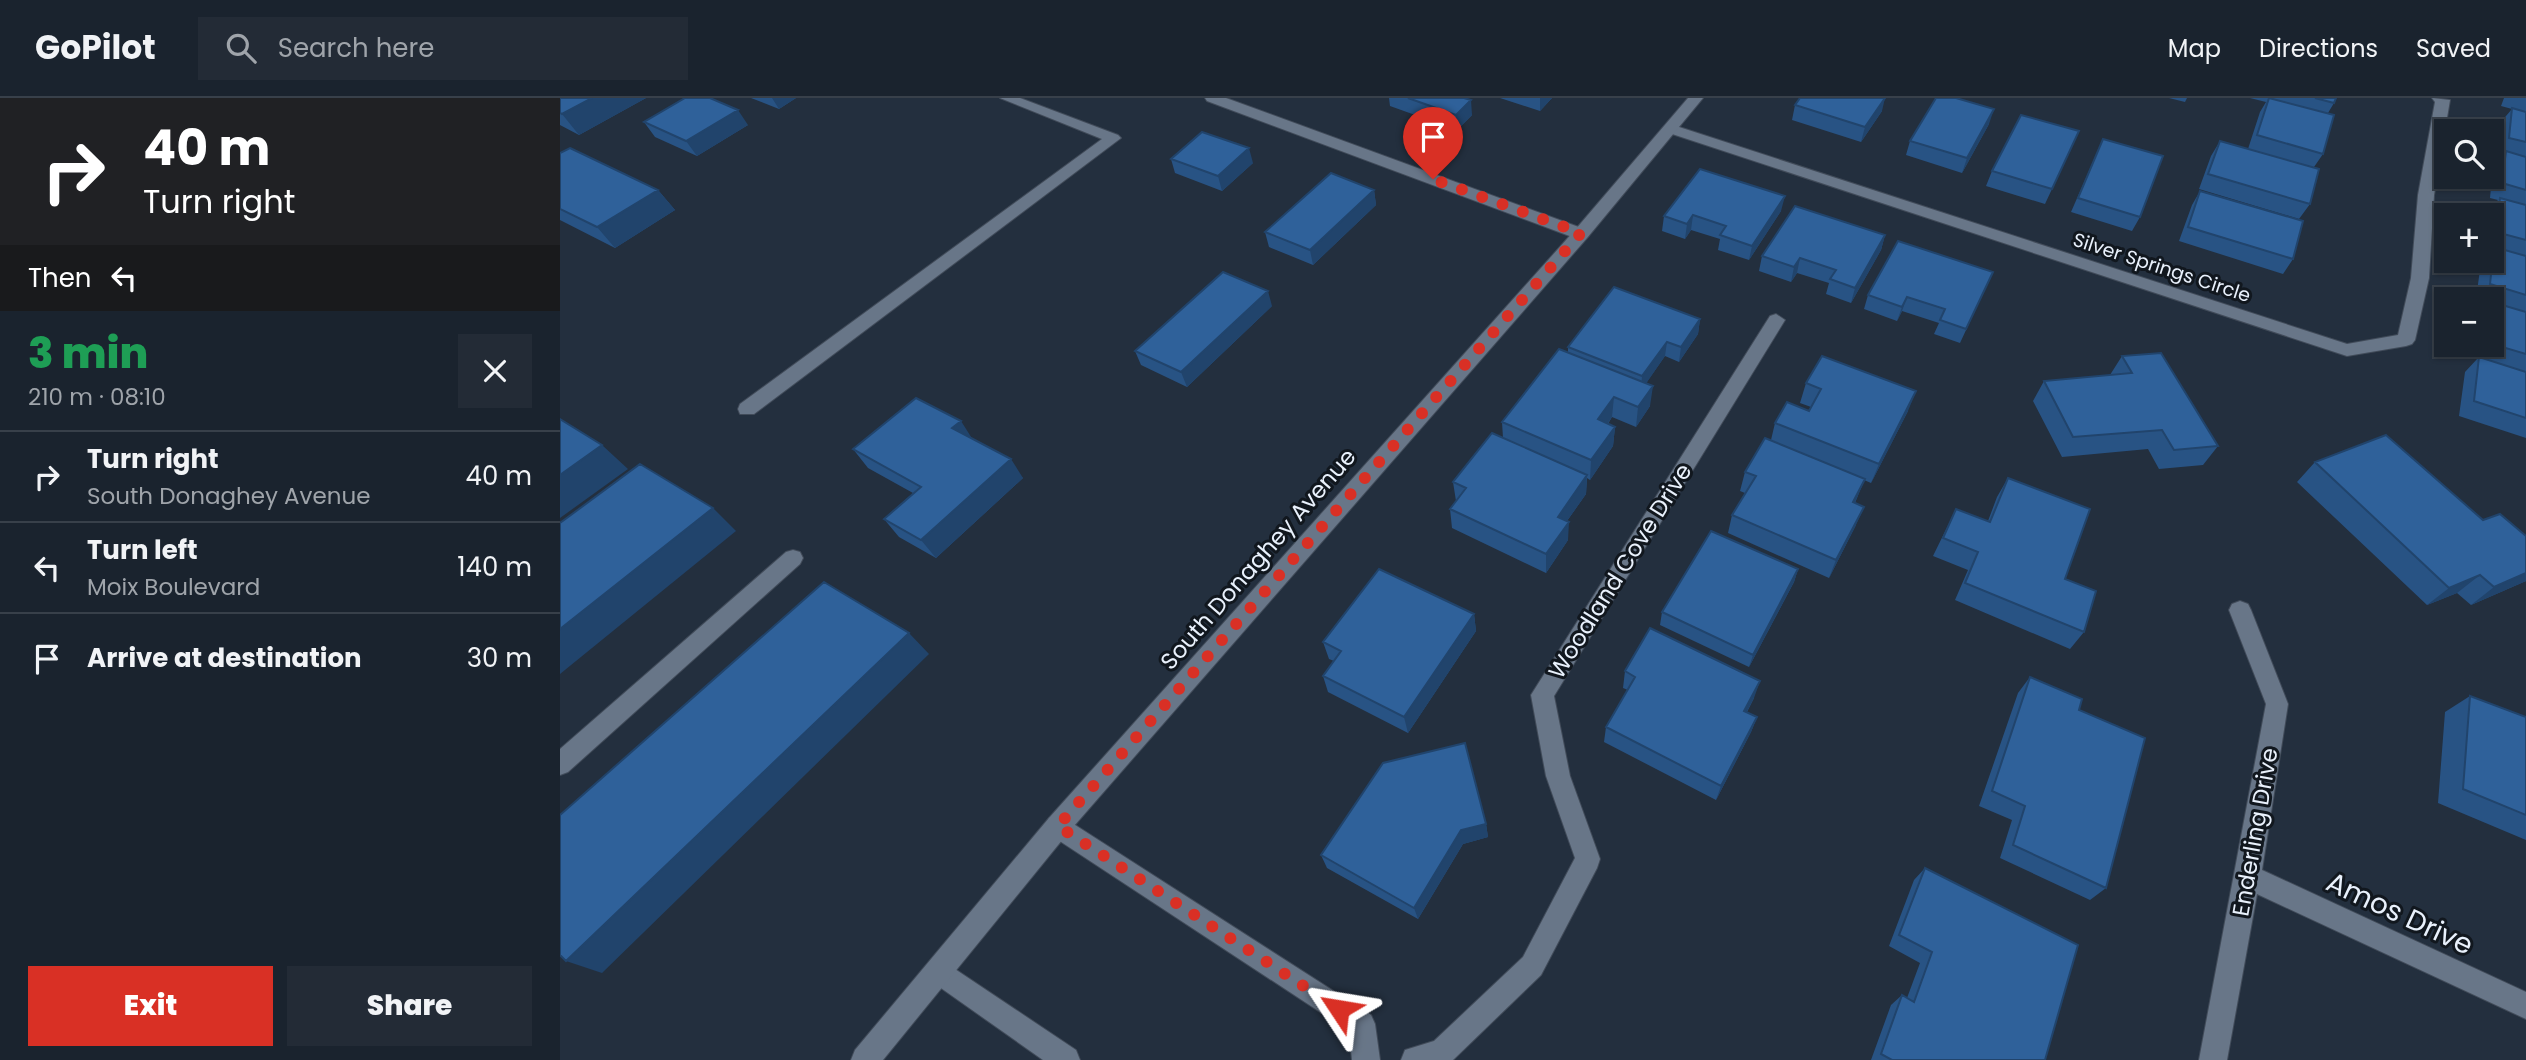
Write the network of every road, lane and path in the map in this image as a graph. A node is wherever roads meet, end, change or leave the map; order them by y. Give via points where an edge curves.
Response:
1 (1007, 98) edge
2 (1212, 98) edge
3 (1696, 98) edge
4 (2439, 98) edge
5 (1671, 129) junction
6 (1581, 233) junction
7 (1776, 320) dead end
8 (747, 409) dead end
9 (793, 558) dead end
10 (2240, 610) dead end
11 (560, 764) edge
12 (1058, 826) junction
13 (2248, 877) junction
14 (940, 972) junction
15 (2526, 1006) edge
16 (864, 1060) edge
17 (1066, 1060) edge
18 (1366, 1060) edge
19 (1415, 1060) edge
20 (2213, 1060) edge

1 - 8 street via 1113,138
2 - 6 street
3 - 5 street, South Donaghey Avenue
4 - 5 street, Silver Springs Circle via 2443,100 2426,195 2420,278 2406,341 2347,350
5 - 6 street, South Donaghey Avenue
6 - 12 street, South Donaghey Avenue
7 - 19 street, Woodland Cove Drive via 1542,695 1558,776 1588,859 1532,966 1442,1052
9 - 11 street
10 - 13 street, Enderling Drive via 2277,704
12 - 14 street, South Donaghey Avenue
12 - 18 street via 1362,1024
13 - 15 street, Amos Drive
13 - 20 street, Enderling Drive
14 - 16 street, South Donaghey Avenue
14 - 17 street

